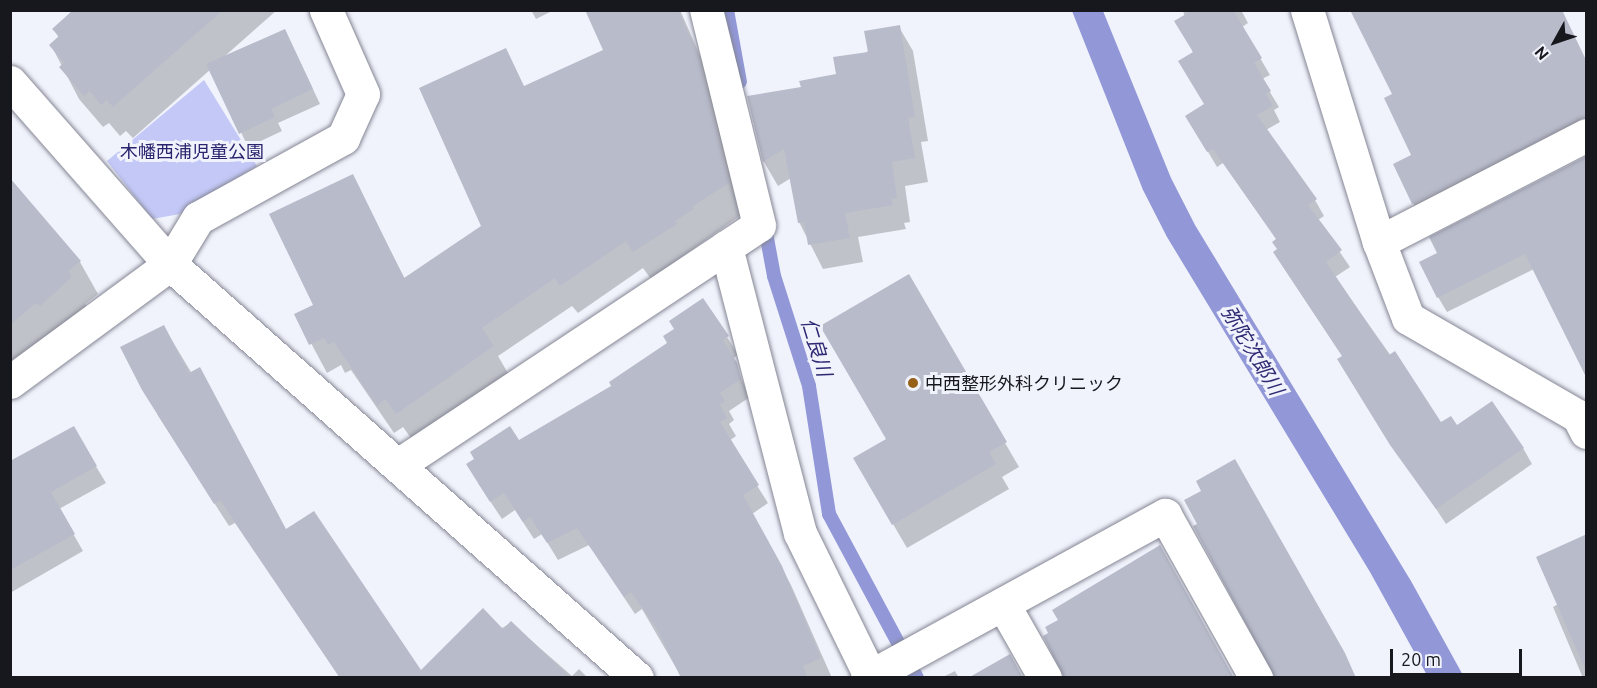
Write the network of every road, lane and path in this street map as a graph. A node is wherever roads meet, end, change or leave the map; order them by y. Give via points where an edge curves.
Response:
1 (326, 10) edge
2 (706, 10) edge
3 (1307, 10) edge
4 (10, 82) edge
5 (1587, 135) edge
6 (1379, 242) junction
7 (726, 247) junction
8 (170, 264) junction
9 (10, 382) edge
10 (1584, 419) edge
11 (398, 465) junction
12 (1003, 603) junction
13 (884, 672) edge
14 (637, 678) edge
15 (1045, 678) edge
16 (1256, 678) edge

1 - 8 street via 363,94 343,138 198,218
2 - 7 street via 759,225
3 - 6 street
4 - 8 street
5 - 6 street
6 - 10 street via 1408,318
7 - 11 street
7 - 13 street via 800,533
8 - 9 street
8 - 11 street
11 - 14 street
12 - 13 street
12 - 15 street
12 - 16 street via 1165,514

